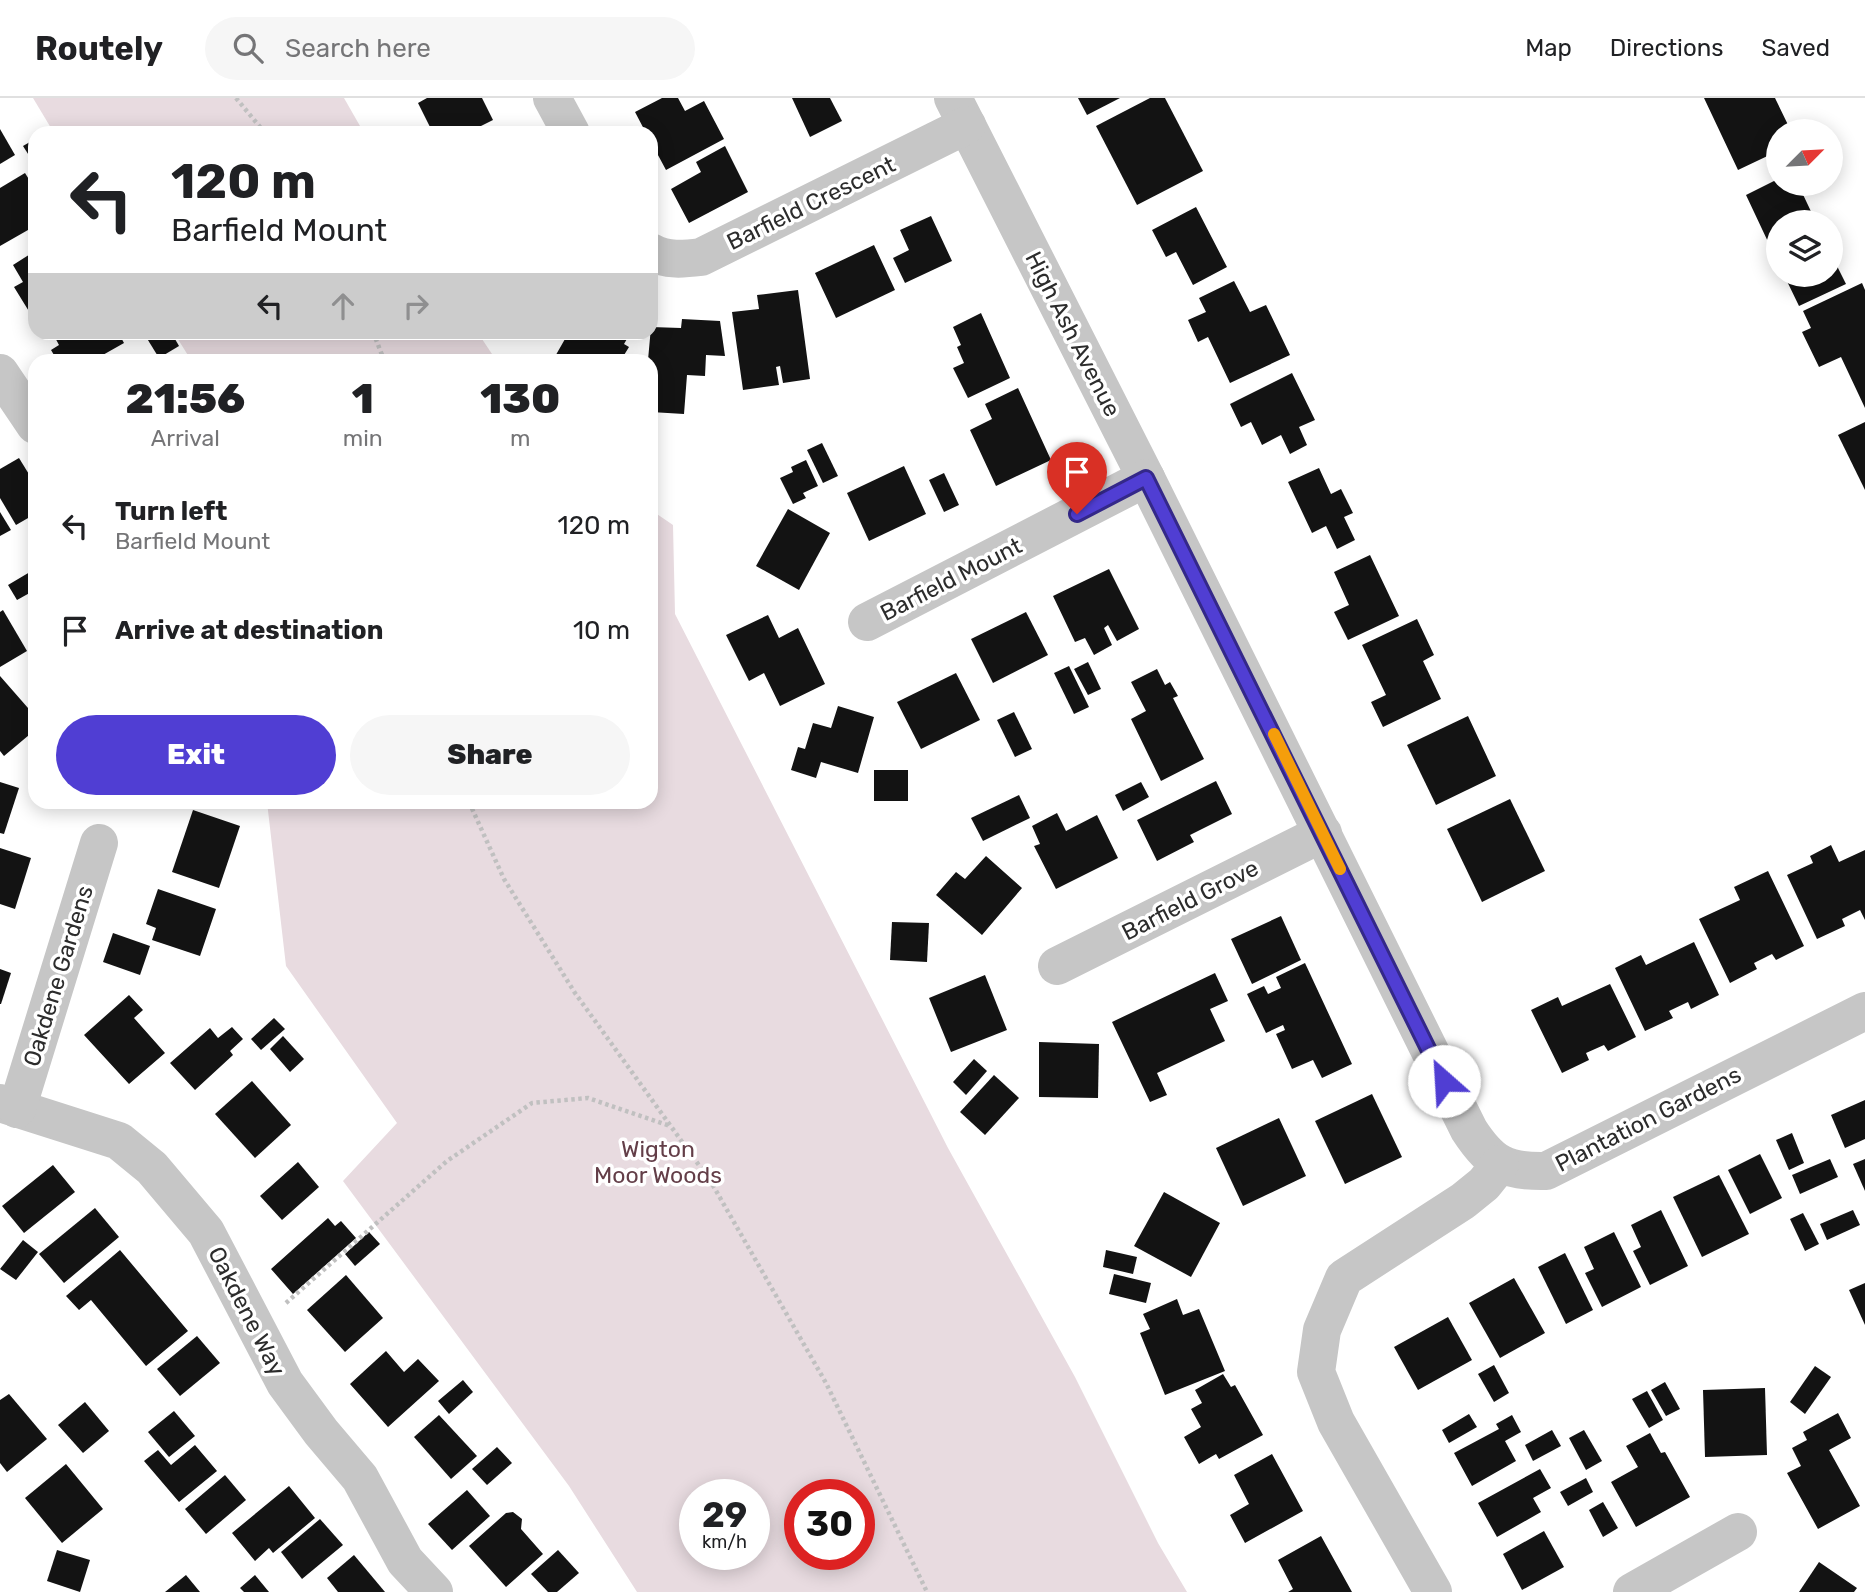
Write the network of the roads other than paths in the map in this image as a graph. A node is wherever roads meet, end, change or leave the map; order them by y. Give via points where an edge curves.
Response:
1 (552, 98) edge
2 (960, 112) edge
3 (567, 126) edge
4 (658, 254) edge
5 (3, 385) edge
6 (28, 416) edge
7 (1146, 478) junction
8 (867, 622) dead end
9 (1323, 833) junction
10 (99, 843) dead end
11 (1056, 966) dead end
12 (1865, 1011) edge
13 (9, 1106) edge
14 (1500, 1164) junction
15 (1738, 1532) dead end
16 (434, 1592) edge
17 (1433, 1592) edge
18 (1632, 1592) edge

1 - 3 street
2 - 4 street, Barfield Crescent via 701,257 679,260
2 - 7 street, High Ash Avenue
5 - 6 street
7 - 8 street, Barfield Mount
7 - 9 street, High Ash Avenue
9 - 11 street, Barfield Grove
9 - 14 street, High Ash Avenue via 1469,1130 1482,1150
10 - 13 street, Oakdene Gardens
12 - 14 street, Plantation Gardens via 1546,1171 1522,1171
13 - 16 street, Oakdene Way via 119,1141 152,1168 206,1232 285,1383 360,1478 405,1561
14 - 17 street via 1463,1201 1344,1278 1322,1330 1316,1372 1336,1422
15 - 18 street

